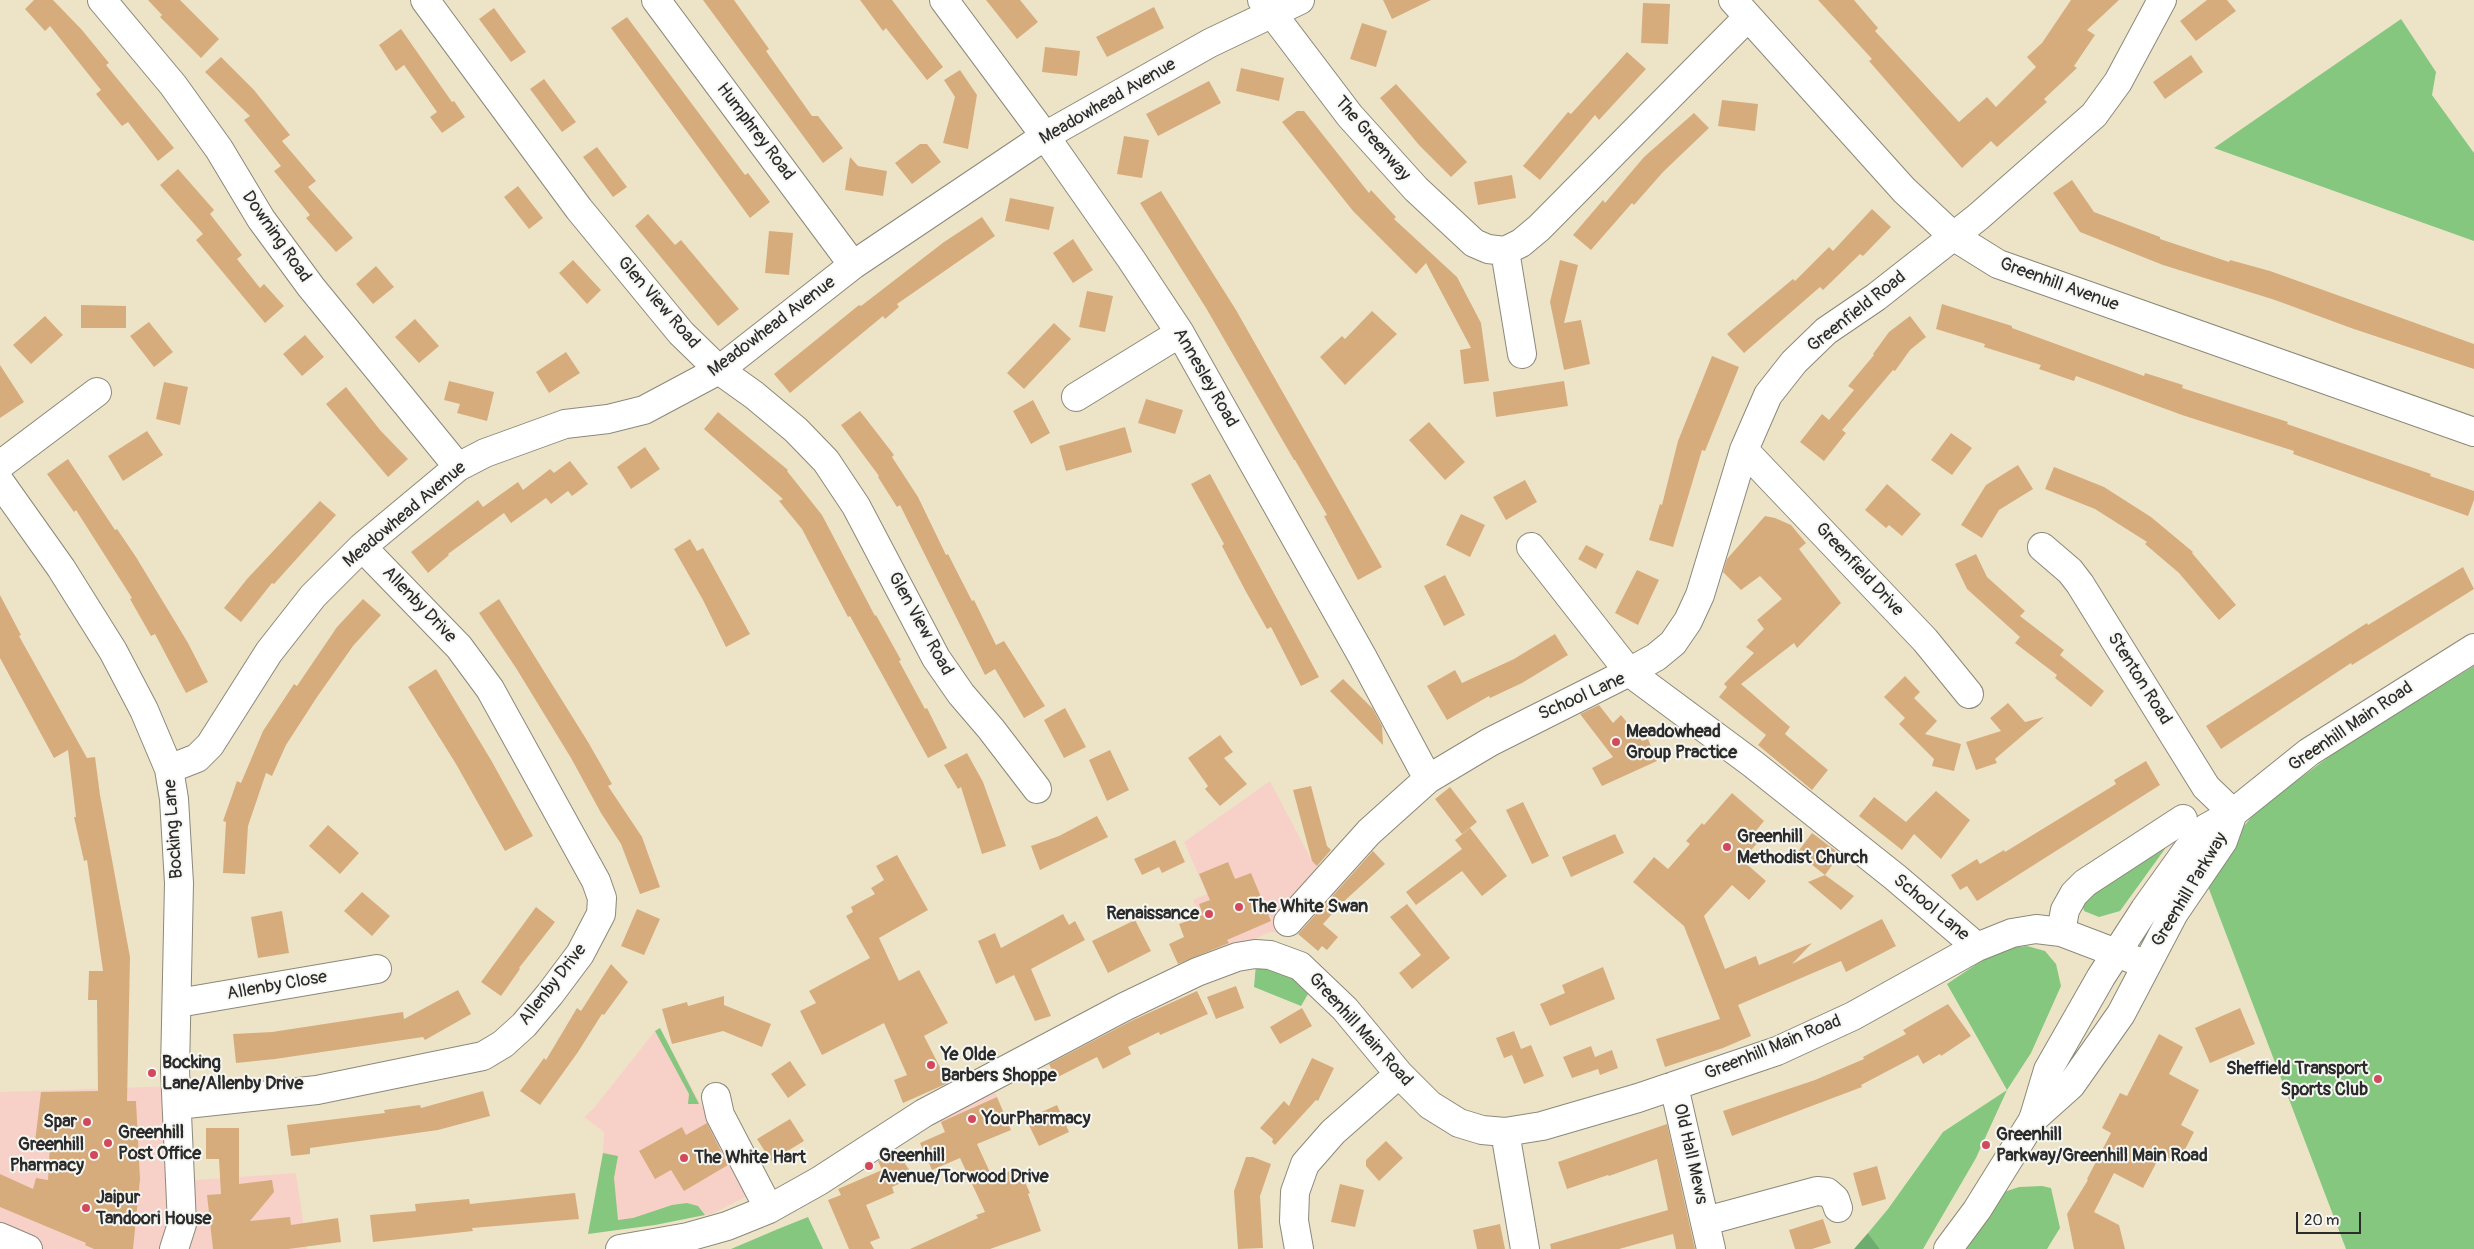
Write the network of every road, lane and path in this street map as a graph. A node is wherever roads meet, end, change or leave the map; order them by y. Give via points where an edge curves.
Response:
1 (102, 0) edge
2 (425, 0) edge
3 (656, 0) edge
4 (944, 0) edge
5 (1300, 0) edge
6 (2162, 0) edge
7 (1267, 7) edge
8 (1740, 8) edge
9 (1045, 136) junction
10 (1954, 236) junction
11 (1505, 251) junction
12 (853, 265) junction
13 (1180, 333) junction
14 (1522, 354) dead end
15 (719, 370) junction
16 (97, 392) dead end
17 (1076, 396) dead end
18 (2474, 432) edge
19 (1744, 450) junction
20 (0, 464) edge
21 (458, 468) junction
22 (0, 482) edge
23 (362, 547) junction
24 (1531, 547) dead end
25 (2042, 547) dead end
26 (2474, 648) edge
27 (1629, 672) junction
28 (1969, 694) dead end
29 (169, 769) junction
30 (1428, 779) junction
31 (1037, 790) dead end
32 (2233, 813) junction
33 (2183, 819) dead end
34 (1288, 922) dead end
35 (2061, 932) junction
36 (1977, 947) junction
37 (2117, 952) junction
38 (2146, 964) junction
39 (377, 969) dead end
40 (178, 1003) junction
41 (1399, 1074) junction
42 (1674, 1086) junction
43 (716, 1097) dead end
44 (177, 1105) junction
45 (2033, 1120) junction
46 (1505, 1132) junction
47 (1838, 1208) dead end
48 (768, 1209) junction
49 (1706, 1221) junction
50 (0, 1237) edge
51 (178, 1237) edge
52 (28, 1249) edge
53 (193, 1249) edge
54 (620, 1249) edge
55 (1300, 1249) edge
56 (1525, 1249) edge
57 (1711, 1249) edge
58 (1948, 1249) edge

1 - 21 street, Downing Road via 173,85 213,141 261,219 311,287
2 - 15 street, Glen View Road via 579,209 682,333
3 - 12 street, Humphrey Road
4 - 9 street, Annesley Road
5 - 7 street, Meadowhead Avenue
6 - 10 street, Greenfield Road via 2118,82 2094,115
7 - 9 street, Meadowhead Avenue
7 - 11 street, The Greenway via 1350,116 1416,190 1474,243
8 - 10 street, Greenhill Avenue via 1904,190
8 - 11 street via 1539,228 1522,243
9 - 12 street, Meadowhead Avenue
9 - 13 street, Annesley Road
10 - 18 street, Greenhill Avenue via 1998,264
10 - 19 street, Greenfield Road via 1826,331 1794,362 1768,395
11 - 14 street
12 - 15 street, Meadowhead Avenue
13 - 17 street
13 - 30 street, Annesley Road
15 - 21 street, Meadowhead Avenue via 644,410 608,419 565,424 485,453
15 - 31 street, Glen View Road via 796,430 826,461 856,506 936,658
16 - 20 street
19 - 27 street, Greenfield Road via 1700,595 1688,621 1673,643
19 - 28 street, Greenfield Drive via 1925,640
21 - 23 street, Meadowhead Avenue
22 - 29 street, Bocking Lane via 61,568 113,651 144,710
23 - 29 street, Meadowhead Avenue via 313,596 269,652 210,745 197,758
23 - 44 street, Allenby Drive via 459,648 490,689 596,880 602,898 601,914 580,954 550,994 524,1025 483,1056 317,1090
24 - 27 street
25 - 32 street, Stenton Road via 2080,584 2206,788
26 - 32 street, Greenhill Main Road via 2309,752
27 - 30 street, School Lane via 1528,721
27 - 36 street, School Lane via 1761,770
29 - 40 street, Bocking Lane via 179,883
30 - 34 street, School Lane via 1369,832
32 - 37 street, Greenhill Parkway via 2206,828 2188,849
32 - 38 street, Greenhill Parkway via 2223,841 2174,913
33 - 35 street via 2085,882 2065,910
35 - 36 street, Greenhill Main Road via 2036,929 2012,933
35 - 37 street, Greenhill Main Road
36 - 42 street, Greenhill Main Road via 1816,1034 1777,1051
37 - 38 street, Greenhill Main Road
37 - 45 street, Greenhill Parkway via 2048,1070
38 - 45 street, Greenhill Parkway via 2121,1014 2071,1085
39 - 40 street, Allenby Close
40 - 44 street, Bocking Lane
41 - 46 street, Greenhill Main Road via 1430,1105 1459,1123
41 - 48 street, Greenhill Main Road via 1345,1009 1300,966 1270,955 1237,957 1197,972 1124,1008 924,1113 819,1181
41 - 55 street via 1333,1132 1305,1164 1295,1192 1294,1221
42 - 46 street, Greenhill Main Road via 1542,1126
42 - 49 street, Old Hall Mews
43 - 48 street via 720,1115
44 - 51 street, Bocking Lane
45 - 58 street, Greenhill Parkway via 1977,1210
46 - 56 street
47 - 49 street, Old Hall Mews via 1835,1199 1827,1192 1817,1191
48 - 54 street, Greenhill Main Road via 728,1226 688,1237
49 - 57 street, Old Hall Mews
50 - 52 street
51 - 53 street, Bocking Lane

